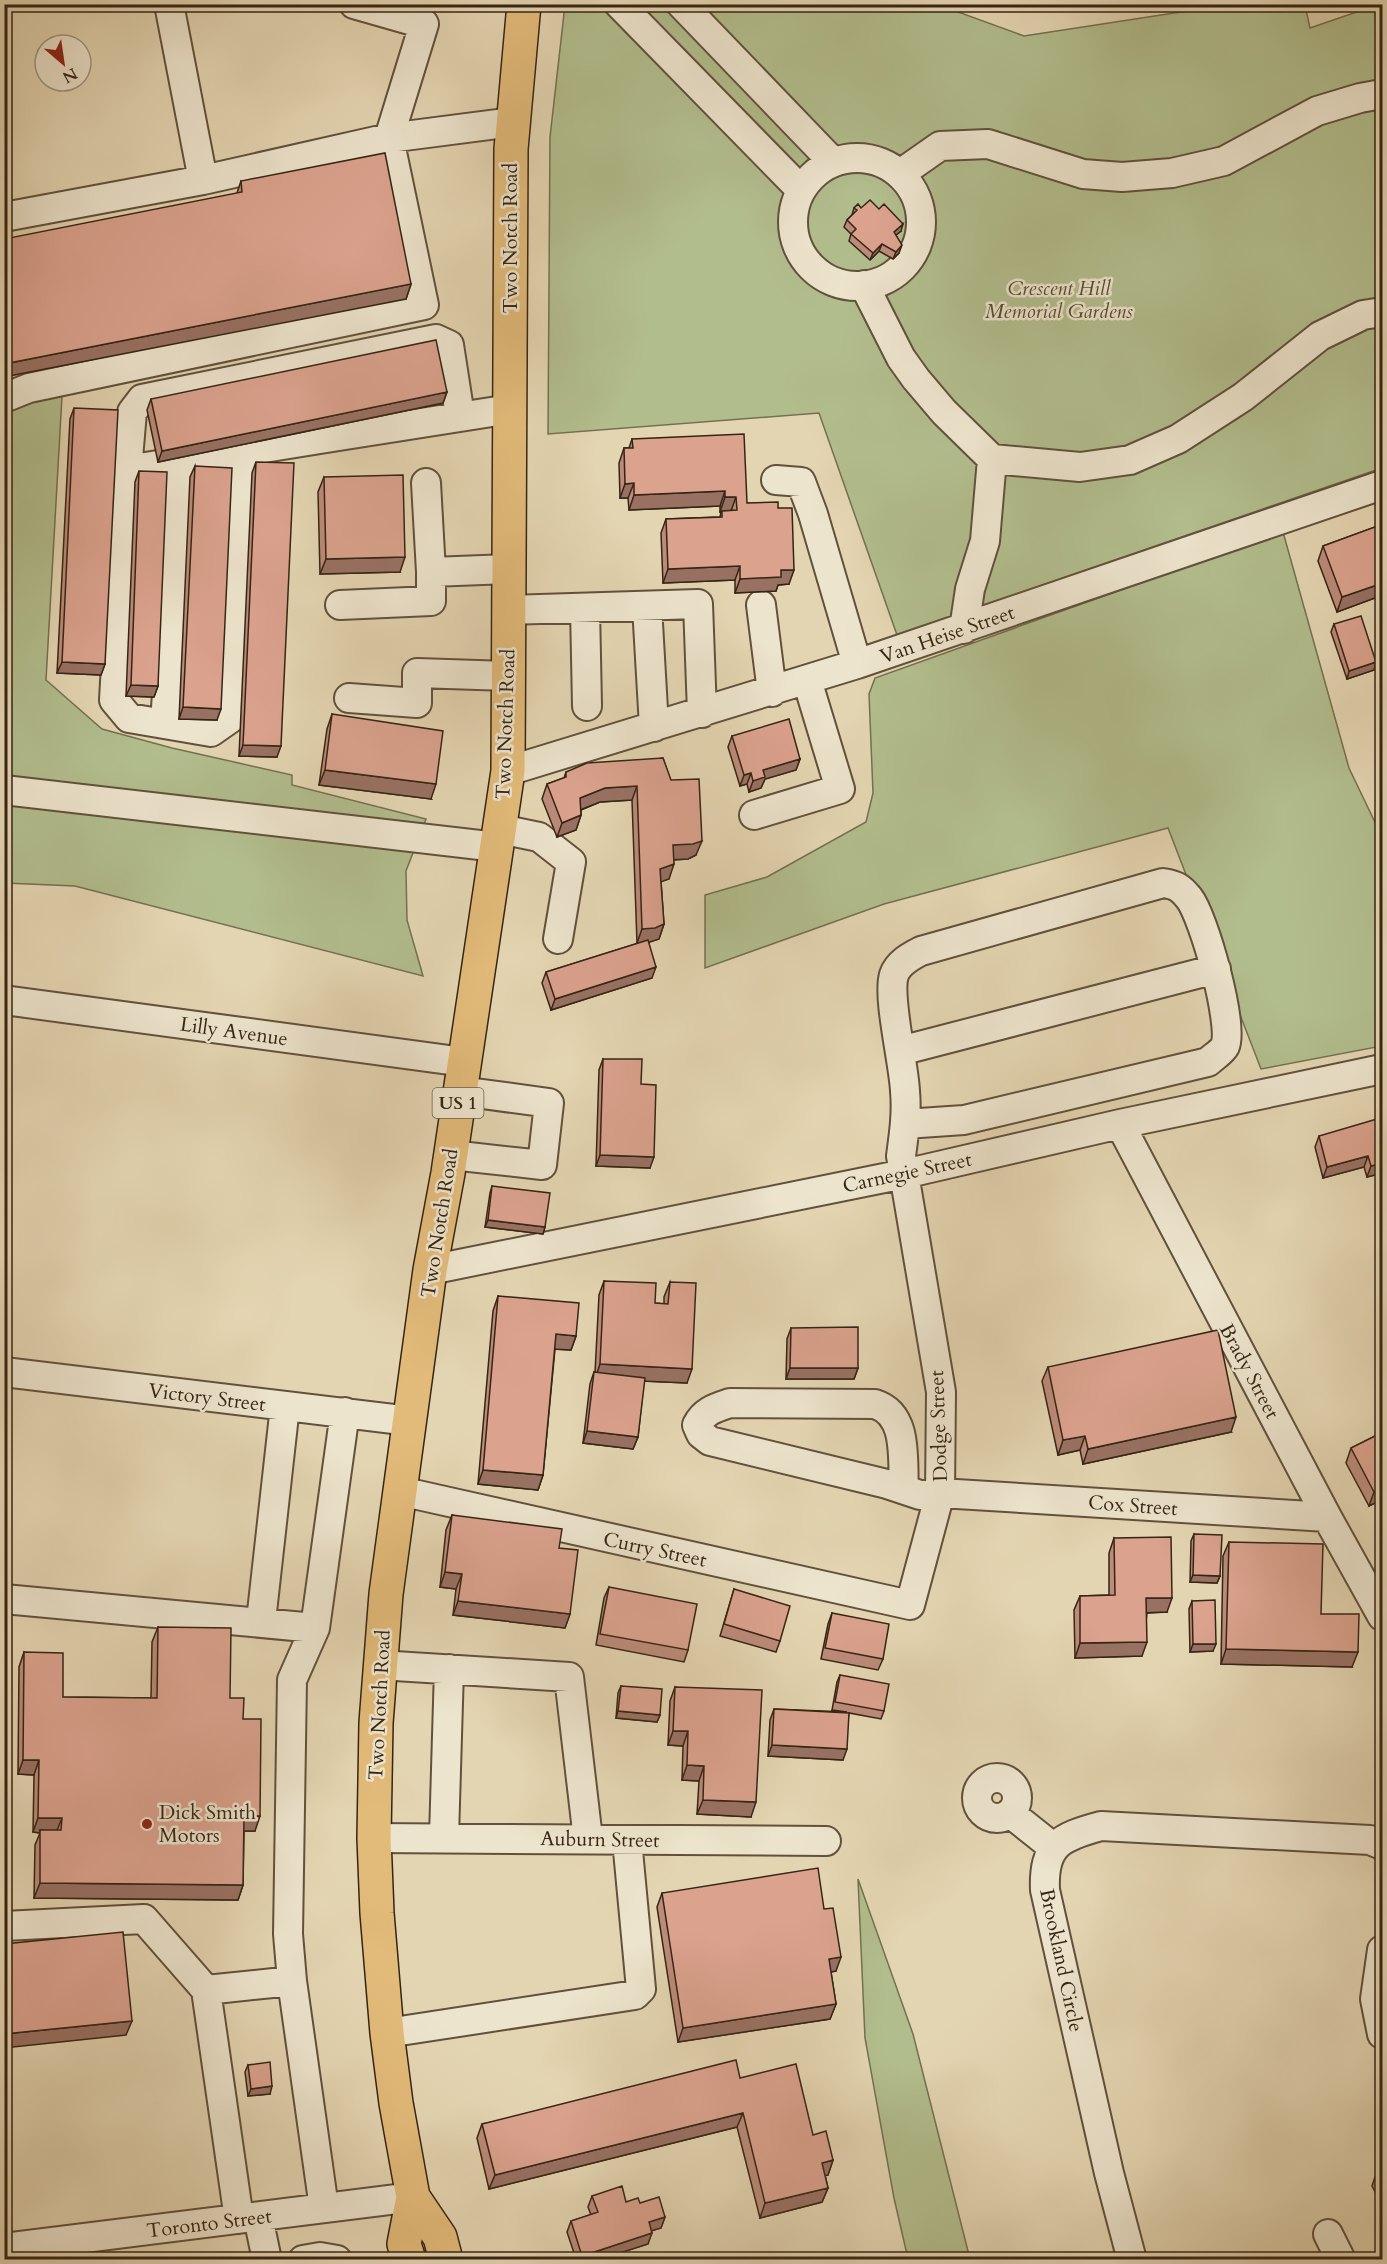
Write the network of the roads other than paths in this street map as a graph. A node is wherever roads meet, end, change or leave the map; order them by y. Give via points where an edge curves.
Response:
1 (169, 4) edge
2 (354, 4) edge
3 (524, 4) edge
4 (619, 4) edge
5 (681, 4) edge
6 (1383, 94) edge
7 (513, 122) junction
8 (389, 138) junction
9 (832, 162) junction
10 (900, 174) junction
11 (203, 180) junction
12 (801, 190) junction
13 (4, 217) edge
14 (864, 285) junction
15 (1383, 312) edge
16 (4, 398) edge
17 (510, 409) junction
18 (460, 417) junction
19 (242, 452) junction
20 (992, 459) junction
21 (182, 461) junction
22 (127, 470) junction
23 (776, 480) dead end
24 (426, 483) dead end
25 (1383, 485) edge
26 (509, 569) junction
27 (431, 572) junction
28 (340, 605) dead end
29 (761, 605) dead end
30 (647, 606) junction
31 (585, 608) junction
32 (508, 610) junction
33 (964, 629) junction
34 (857, 664) junction
35 (508, 676) junction
36 (807, 680) junction
37 (772, 692) junction
38 (349, 698) dead end
39 (587, 706) dead end
40 (702, 713) junction
41 (165, 724) junction
42 (654, 727) junction
43 (508, 771) junction
44 (4, 790) edge
45 (754, 815) dead end
46 (499, 838) junction
47 (558, 939) dead end
48 (1216, 969) junction
49 (4, 1000) edge
50 (900, 1051) junction
51 (1383, 1069) edge
52 (462, 1076) junction
53 (905, 1124) junction
54 (1120, 1124) junction
55 (451, 1155) junction
56 (904, 1174) junction
57 (430, 1270) junction
58 (4, 1372) edge
59 (285, 1406) junction
60 (345, 1412) junction
61 (410, 1421) junction
62 (904, 1489) junction
63 (400, 1491) junction
64 (940, 1493) junction
65 (1327, 1517) junction
66 (4, 1599) edge
67 (910, 1605) joint
68 (1383, 1616) edge
69 (261, 1621) junction
70 (315, 1628) junction
71 (379, 1665) junction
72 (449, 1669) junction
73 (1010, 1813) dead end
74 (374, 1838) junction
75 (444, 1838) junction
76 (588, 1839) junction
77 (627, 1840) junction
78 (826, 1841) dead end
79 (1383, 1845) edge
80 (1054, 1848) junction
81 (4, 1926) edge
82 (1383, 1950) edge
83 (292, 1981) junction
84 (206, 1990) junction
85 (387, 2033) junction
86 (1383, 2034) edge
87 (413, 2197) junction
88 (324, 2208) junction
89 (248, 2218) junction
90 (1328, 2234) dead end
91 (4, 2248) edge
92 (267, 2259) edge
93 (303, 2259) edge
94 (337, 2259) edge
95 (406, 2259) edge
96 (446, 2259) edge
97 (1132, 2259) edge
98 (1341, 2259) edge

1 - 11 street
2 - 8 street via 424,24
3 - 7 main road, Two Notch Road / US 1
4 - 12 street
5 - 9 street
6 - 10 street via 1317,111 1224,160 1172,173 1122,177 1083,174 988,144 940,146
7 - 8 street
7 - 17 main road, Two Notch Road / US 1
8 - 11 street
8 - 16 street via 424,305 29,388
9 - 10 street via 866,158
9 - 12 street via 812,176
10 - 14 street via 917,197 919,239 910,257 895,273
11 - 13 street
12 - 14 street via 793,225 802,254 819,274 837,283
14 - 20 street via 916,379
15 - 20 street via 1363,315 1320,336 1243,397 1178,440 1130,460 1080,467
17 - 18 street
17 - 26 main road, Two Notch Road / US 1
18 - 19 street
18 - 22 street via 450,345 436,339 142,399 132,412
19 - 21 street
19 - 41 street via 231,718 211,732
20 - 33 street via 986,542 970,589
21 - 22 street
21 - 41 street
22 - 41 street via 114,700 129,718
23 - 34 street via 801,482
24 - 27 street
25 - 33 street, Van Heise Street
26 - 27 street
26 - 32 main road, Two Notch Road / US 1
27 - 28 street via 431,601
29 - 37 street
30 - 31 street
30 - 40 street via 698,604
30 - 42 street
31 - 32 street
31 - 39 street
32 - 35 main road, Two Notch Road / US 1
33 - 34 street, Van Heise Street
34 - 36 street, Van Heise Street
35 - 38 street via 417,674 417,703
35 - 43 main road, Two Notch Road / US 1
36 - 37 street, Van Heise Street
36 - 45 street via 840,789
37 - 40 street, Van Heise Street
40 - 42 street, Van Heise Street
42 - 43 street, Van Heise Street
43 - 46 main road, Two Notch Road / US 1
44 - 46 street
46 - 47 street via 539,837 571,862
46 - 52 main road, Two Notch Road / US 1
48 - 50 street
48 - 50 street, Dodge Street via 1191,900 1176,885 1163,883 921,951 905,960 894,974 893,992
48 - 53 street, Dodge Street via 1228,1033 1224,1047 1208,1062 964,1120
49 - 52 street, Lilly Avenue
50 - 53 street, Dodge Street
51 - 54 street, Carnegie Street
52 - 55 main road, Two Notch Road / US 1
52 - 55 street, Lilly Avenue via 549,1103 542,1166
53 - 56 street, Dodge Street via 901,1156
54 - 56 street, Carnegie Street
54 - 65 street, Brady Street
55 - 57 main road, Two Notch Road / US 1
56 - 57 street, Carnegie Street
56 - 64 street, Dodge Street via 941,1392
57 - 61 main road, Two Notch Road / US 1
58 - 59 street, Victory Street
59 - 60 street, Victory Street
59 - 69 street
60 - 61 street, Victory Street
60 - 70 street
61 - 63 main road, Two Notch Road / US 1
62 - 62 street, Cox Street via 710,1441 700,1434 697,1425 706,1413 730,1403 884,1407 894,1416 900,1430
62 - 64 street, Cox Street via 920,1495
63 - 67 street, Curry Street
63 - 71 main road, Two Notch Road / US 1
64 - 65 street, Cox Street
64 - 67 street, Dodge Street
65 - 68 street, Brady Street
66 - 69 street
69 - 70 street
70 - 83 street via 292,1680 288,1934
71 - 72 street
71 - 74 main road, Two Notch Road / US 1
72 - 75 street
72 - 76 street via 569,1677
73 - 80 street
74 - 75 street, Auburn Street
74 - 85 main road, Two Notch Road / US 1
75 - 76 street, Auburn Street
76 - 77 street, Auburn Street
77 - 78 street, Auburn Street
77 - 85 street via 641,1989 635,1995
79 - 80 street via 1370,1840 1101,1826 1067,1838
80 - 97 street, Brookland Circle via 1044,1869 1045,1890
81 - 84 street via 144,1919
82 - 86 street via 1375,1999
83 - 84 street
83 - 88 street
84 - 89 street
85 - 87 main road, Two Notch Road / US 1
87 - 88 street, Toronto Street
87 - 95 main road, Two Notch Road / US 1 via 404,2244
87 - 96 main road via 440,2237
88 - 89 street, Toronto Street
89 - 91 street, Toronto Street
89 - 92 street
90 - 98 street
93 - 94 street

